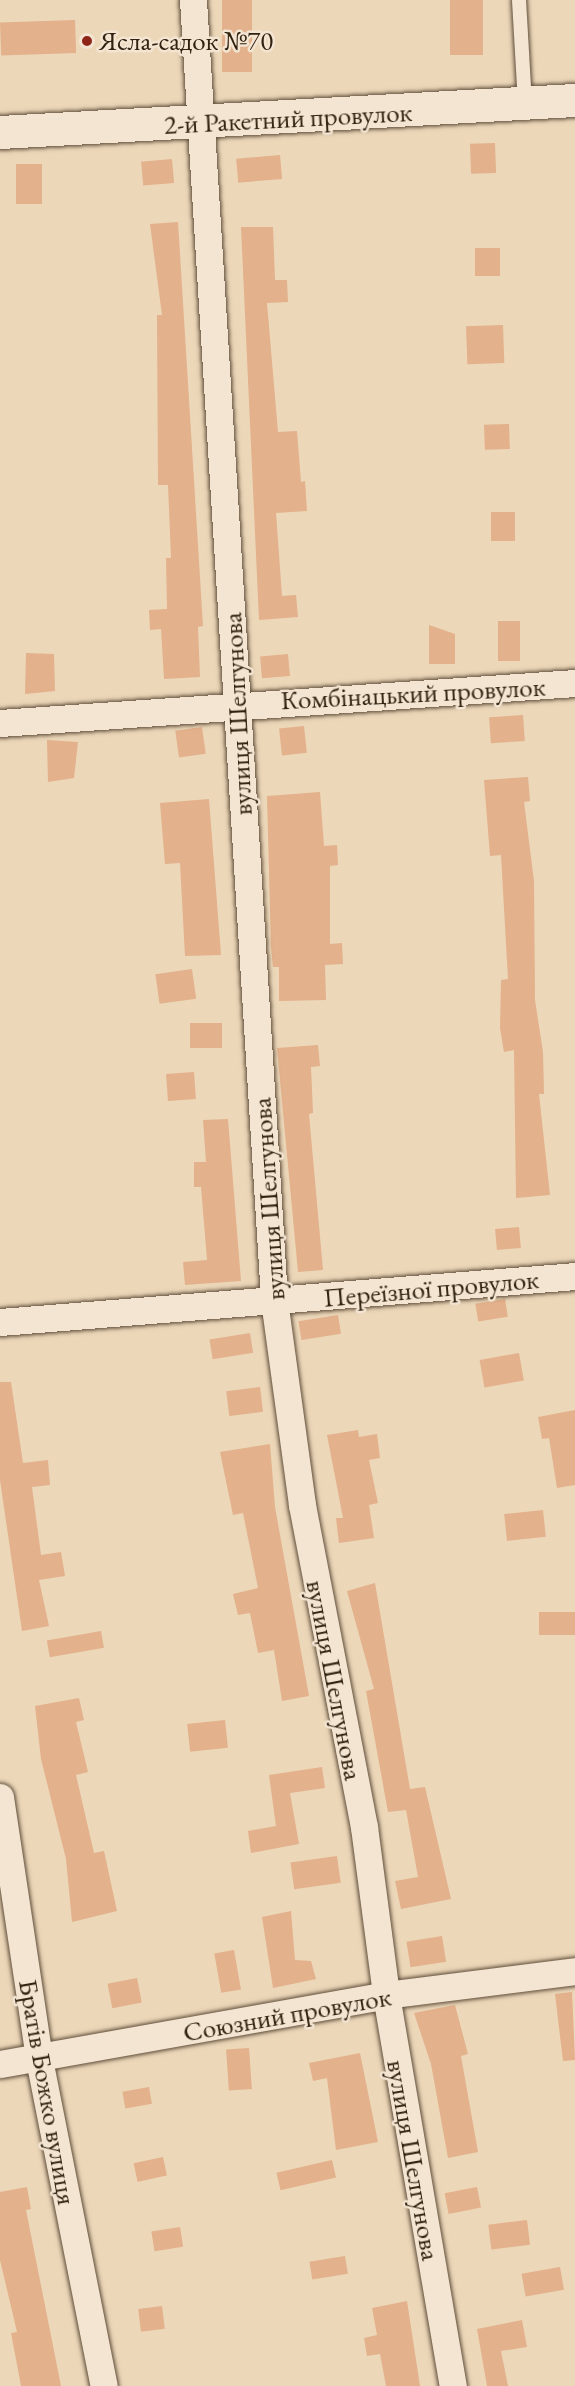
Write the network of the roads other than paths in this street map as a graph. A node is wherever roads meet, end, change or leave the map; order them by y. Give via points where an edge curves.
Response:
1 (193, 0) edge
2 (519, 0) edge
3 (575, 100) edge
4 (525, 104) junction
5 (204, 123) junction
6 (0, 132) edge
7 (575, 683) edge
8 (238, 704) junction
9 (0, 723) edge
10 (575, 1276) edge
11 (274, 1300) junction
12 (0, 1322) edge
13 (0, 1797) edge
14 (575, 1971) edge
15 (386, 1995) junction
16 (39, 2060) junction
17 (0, 2064) edge
18 (104, 2386) edge
19 (453, 2386) edge

1 - 5 street, вулиця Шелгунова
2 - 4 lane
3 - 4 street, 2-й Ракетний провулок
4 - 5 street, 2-й Ракетний провулок
5 - 6 street, 2-й Ракетний провулок
5 - 8 street, вулиця Шелгунова
7 - 8 street, Комбінацький провулок
8 - 9 street, Комбінацький провулок
8 - 11 street, вулиця Шелгунова
10 - 11 street, Переїзної провулок
11 - 12 street, Переїзної провулок
11 - 15 street, вулиця Шелгунова via 302,1505 364,1827
13 - 16 street, Братів Божко вулиця
14 - 15 street, Союзний провулок
15 - 16 street, Союзний провулок
15 - 19 street, вулиця Шелгунова
16 - 17 street, Союзний провулок
16 - 18 street, Братів Божко вулиця

